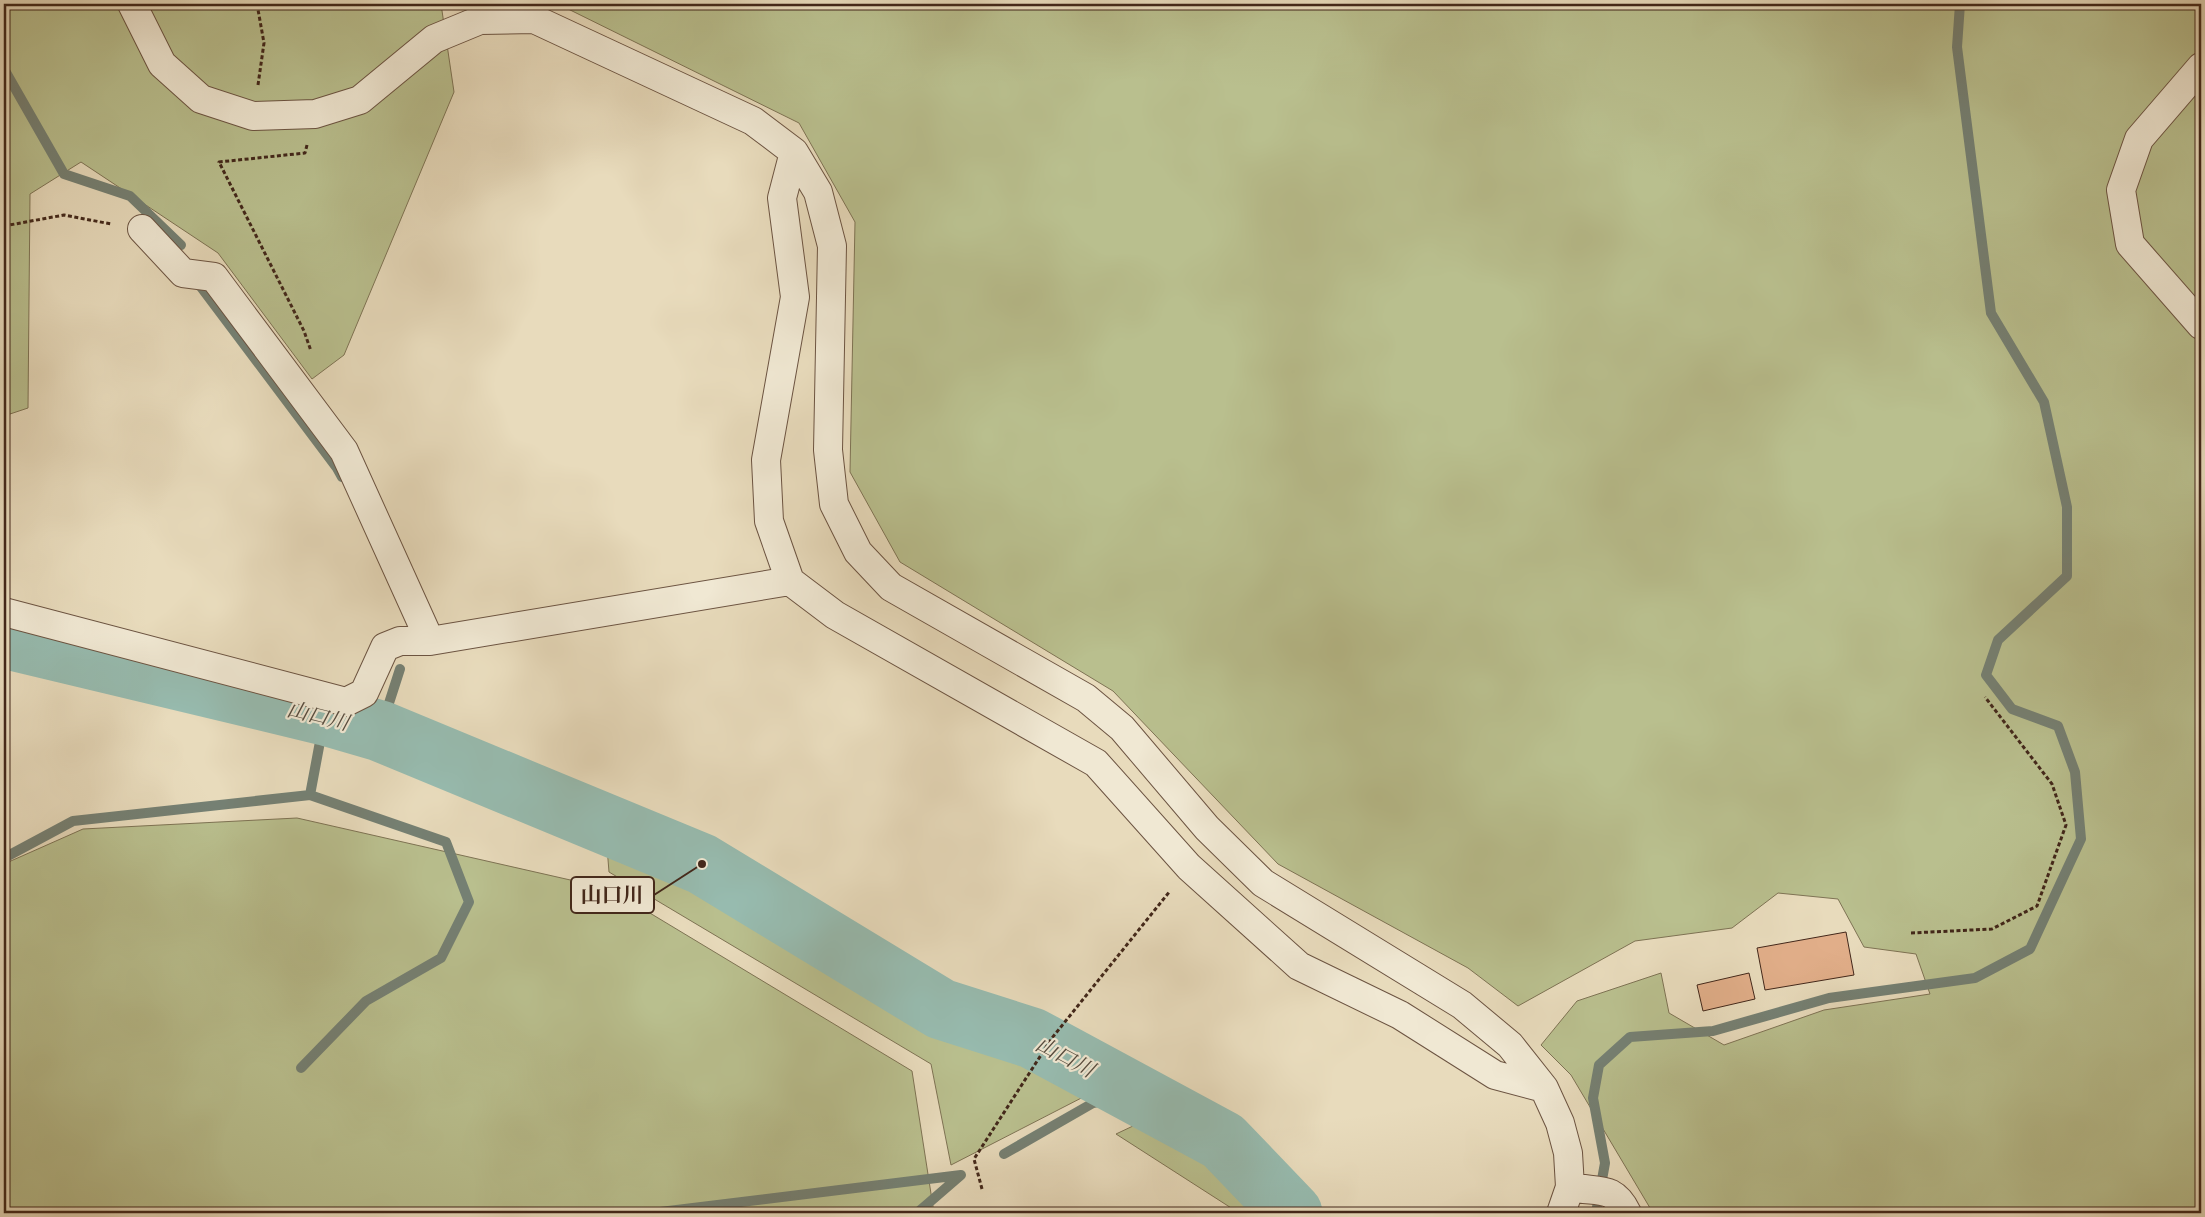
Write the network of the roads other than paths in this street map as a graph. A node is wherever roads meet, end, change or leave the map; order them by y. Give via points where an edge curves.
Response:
1 (132, 4) edge
2 (2201, 67) edge
3 (794, 152) junction
4 (142, 229) road end
5 (2201, 325) edge
6 (790, 581) junction
7 (4, 612) edge
8 (430, 641) junction
9 (1544, 1088) junction
10 (1588, 1190) junction
11 (1561, 1213) edge
12 (1627, 1213) edge

1 - 3 street via 162,64 201,99 253,116 315,114 360,100 434,39 480,20 534,19 753,121
2 - 5 street via 2139,139 2121,190 2130,244
3 - 6 street via 782,198 795,297 766,460 769,521
3 - 9 street via 818,192 832,246 828,450 834,504 858,552 891,587 1086,698 1122,728 1208,828 1263,883 1462,1005 1510,1045
4 - 8 street via 183,273 214,277 344,451
6 - 8 street
6 - 9 street via 835,615 1096,763 1189,867 1299,966 1400,1015 1495,1074
7 - 8 street via 346,702 364,693 385,647 400,641
9 - 10 street via 1560,1122 1568,1154
10 - 11 street
10 - 12 street via 1621,1200

